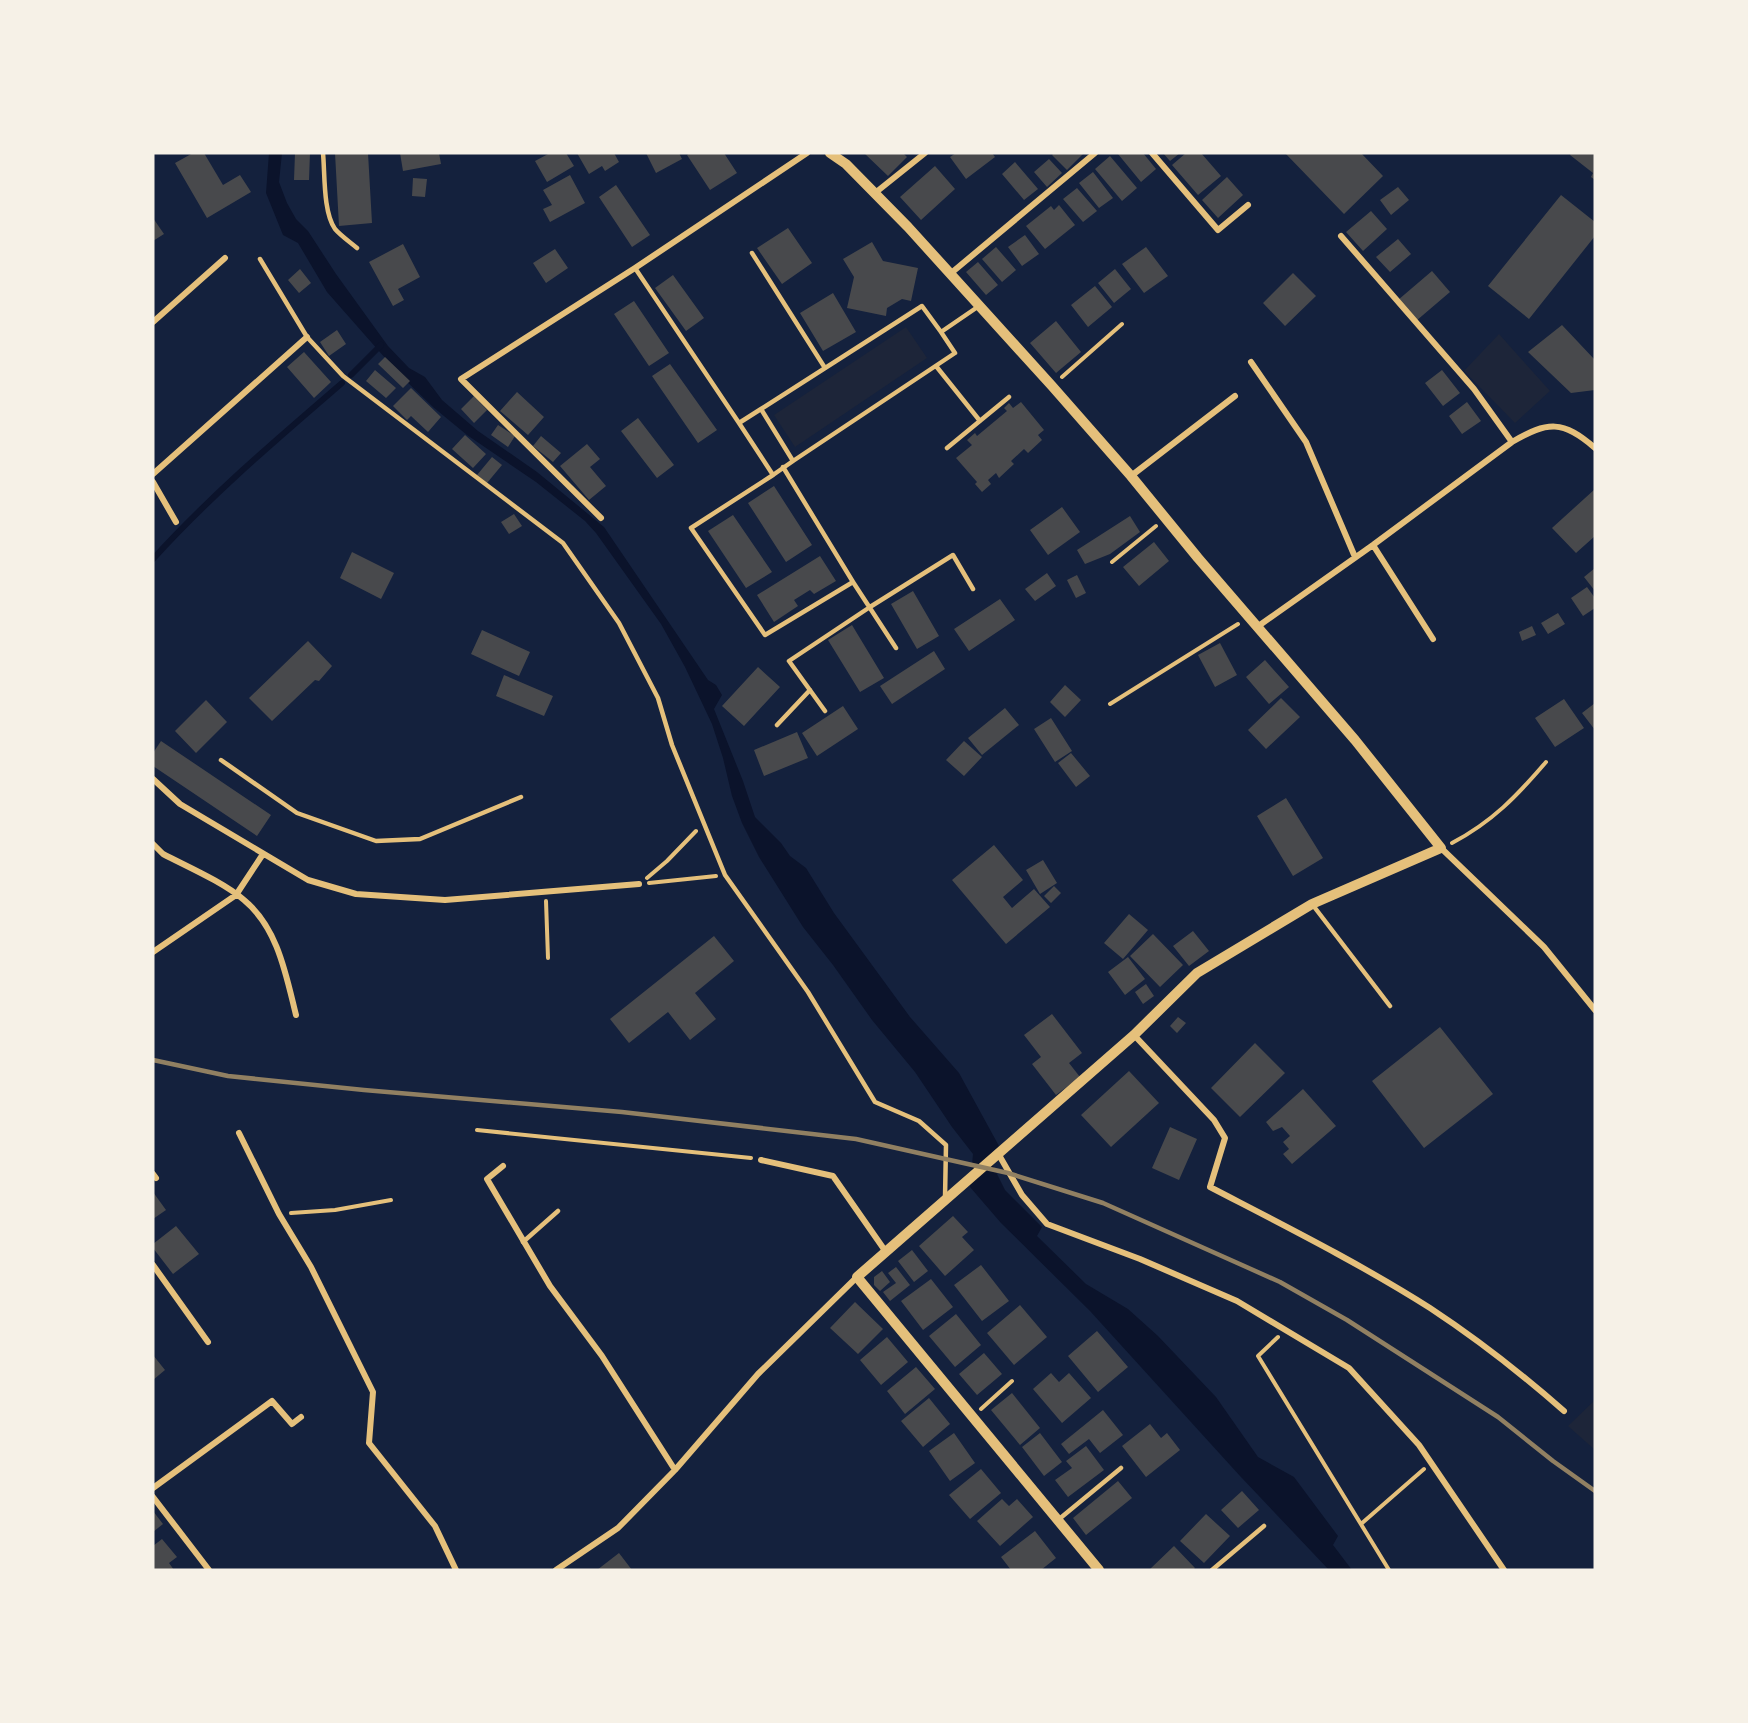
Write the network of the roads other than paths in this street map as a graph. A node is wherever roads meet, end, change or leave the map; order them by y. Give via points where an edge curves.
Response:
1 (323, 153) edge
2 (807, 153) edge
3 (830, 153) edge
4 (925, 153) edge
5 (1095, 153) edge
6 (1152, 153) edge
7 (875, 193) junction
8 (1248, 205) dead end
9 (1341, 236) dead end
10 (357, 248) dead end
11 (752, 253) dead end
12 (225, 258) dead end
13 (260, 259) dead end
14 (635, 268) junction
15 (950, 274) junction
16 (979, 306) junction
17 (153, 322) edge
18 (941, 332) junction
19 (307, 337) junction
20 (1251, 362) dead end
21 (936, 366) junction
22 (825, 368) junction
23 (1235, 396) dead end
24 (1009, 397) dead end
25 (761, 409) junction
26 (980, 421) junction
27 (739, 423) junction
28 (1512, 442) junction
29 (947, 448) dead end
30 (1595, 448) edge
31 (793, 461) junction
32 (783, 467) junction
33 (153, 474) edge
34 (773, 475) junction
35 (1131, 476) junction
36 (153, 482) edge
37 (602, 518) dead end
38 (176, 522) dead end
39 (1373, 545) junction
40 (1355, 557) junction
41 (853, 582) junction
42 (974, 589) dead end
43 (870, 607) junction
44 (1257, 627) junction
45 (1433, 639) dead end
46 (896, 648) dead end
47 (810, 690) junction
48 (825, 711) dead end
49 (777, 725) dead end
50 (220, 760) dead end
51 (153, 779) edge
52 (520, 797) dead end
53 (153, 844) edge
54 (1441, 848) junction
55 (264, 854) junction
56 (639, 884) road end
57 (236, 895) junction
58 (1312, 904) junction
59 (153, 952) edge
60 (1390, 1006) dead end
61 (1595, 1010) edge
62 (296, 1015) dead end
63 (1134, 1035) junction
64 (239, 1133) dead end
65 (999, 1155) junction
66 (761, 1160) road end
67 (503, 1166) dead end
68 (945, 1200) junction
69 (558, 1211) dead end
70 (523, 1242) junction
71 (886, 1252) junction
72 (153, 1265) edge
73 (857, 1277) junction
74 (208, 1342) dead end
75 (1564, 1411) dead end
76 (301, 1417) dead end
77 (1121, 1468) dead end
78 (675, 1470) junction
79 (153, 1488) edge
80 (153, 1497) edge
81 (1058, 1520) junction
82 (1264, 1526) dead end
83 (209, 1570) edge
84 (456, 1570) edge
85 (556, 1570) edge
86 (1099, 1570) edge
87 (1212, 1570) edge
88 (1504, 1570) edge

1 - 10 lane via 328,211 336,229
2 - 14 street
3 - 7 street
4 - 7 street
5 - 15 street
6 - 8 street via 1218,230
7 - 15 street
9 - 28 street via 1474,389
11 - 22 lane
12 - 17 street
13 - 19 lane
14 - 27 lane
14 - 37 street via 461,379
15 - 16 street
16 - 18 lane
16 - 35 street
18 - 21 lane via 955,353
18 - 22 lane via 922,306
19 - 33 street
19 - 68 lane via 343,376 562,543 619,624 658,698 672,745 725,874 808,992 875,1102 919,1121 946,1145
20 - 40 street via 1306,442
21 - 26 lane
21 - 31 lane
22 - 25 lane
23 - 35 street
24 - 26 lane
25 - 27 lane
25 - 31 lane
26 - 29 lane
27 - 34 lane
28 - 30 street via 1532,430 1552,425 1578,433
28 - 39 street
31 - 32 lane
32 - 34 lane
32 - 41 lane
34 - 41 lane via 691,528 765,635
35 - 44 street
36 - 38 street
39 - 40 street
39 - 45 street
40 - 44 street
41 - 43 lane
42 - 43 lane via 952,555
43 - 46 lane
43 - 47 lane via 789,661
44 - 54 street via 1355,740
47 - 48 lane
47 - 49 lane
50 - 52 lane via 297,813 376,842 420,838
51 - 55 street via 180,804
53 - 57 street via 163,854
54 - 58 street
54 - 61 street via 1545,947
55 - 56 street via 308,880 356,894 445,900
55 - 57 street
57 - 59 street
57 - 62 street via 261,918 283,959
58 - 60 lane
58 - 63 street via 1197,973
63 - 65 street
63 - 75 street via 1214,1120 1225,1138 1210,1187 1340,1254 1431,1309 1520,1373
64 - 84 street via 373,1392 369,1443 435,1526
65 - 68 street
65 - 88 street via 1022,1196 1047,1224 1237,1301 1349,1368 1419,1444
66 - 71 street via 833,1176
67 - 70 street via 487,1179
68 - 71 street
69 - 70 lane
70 - 78 street
71 - 73 street
72 - 74 street
73 - 78 street via 758,1374
73 - 81 street
76 - 79 street via 292,1424 272,1401
77 - 81 lane
78 - 85 street via 618,1528
80 - 83 street
81 - 86 street
82 - 87 lane

